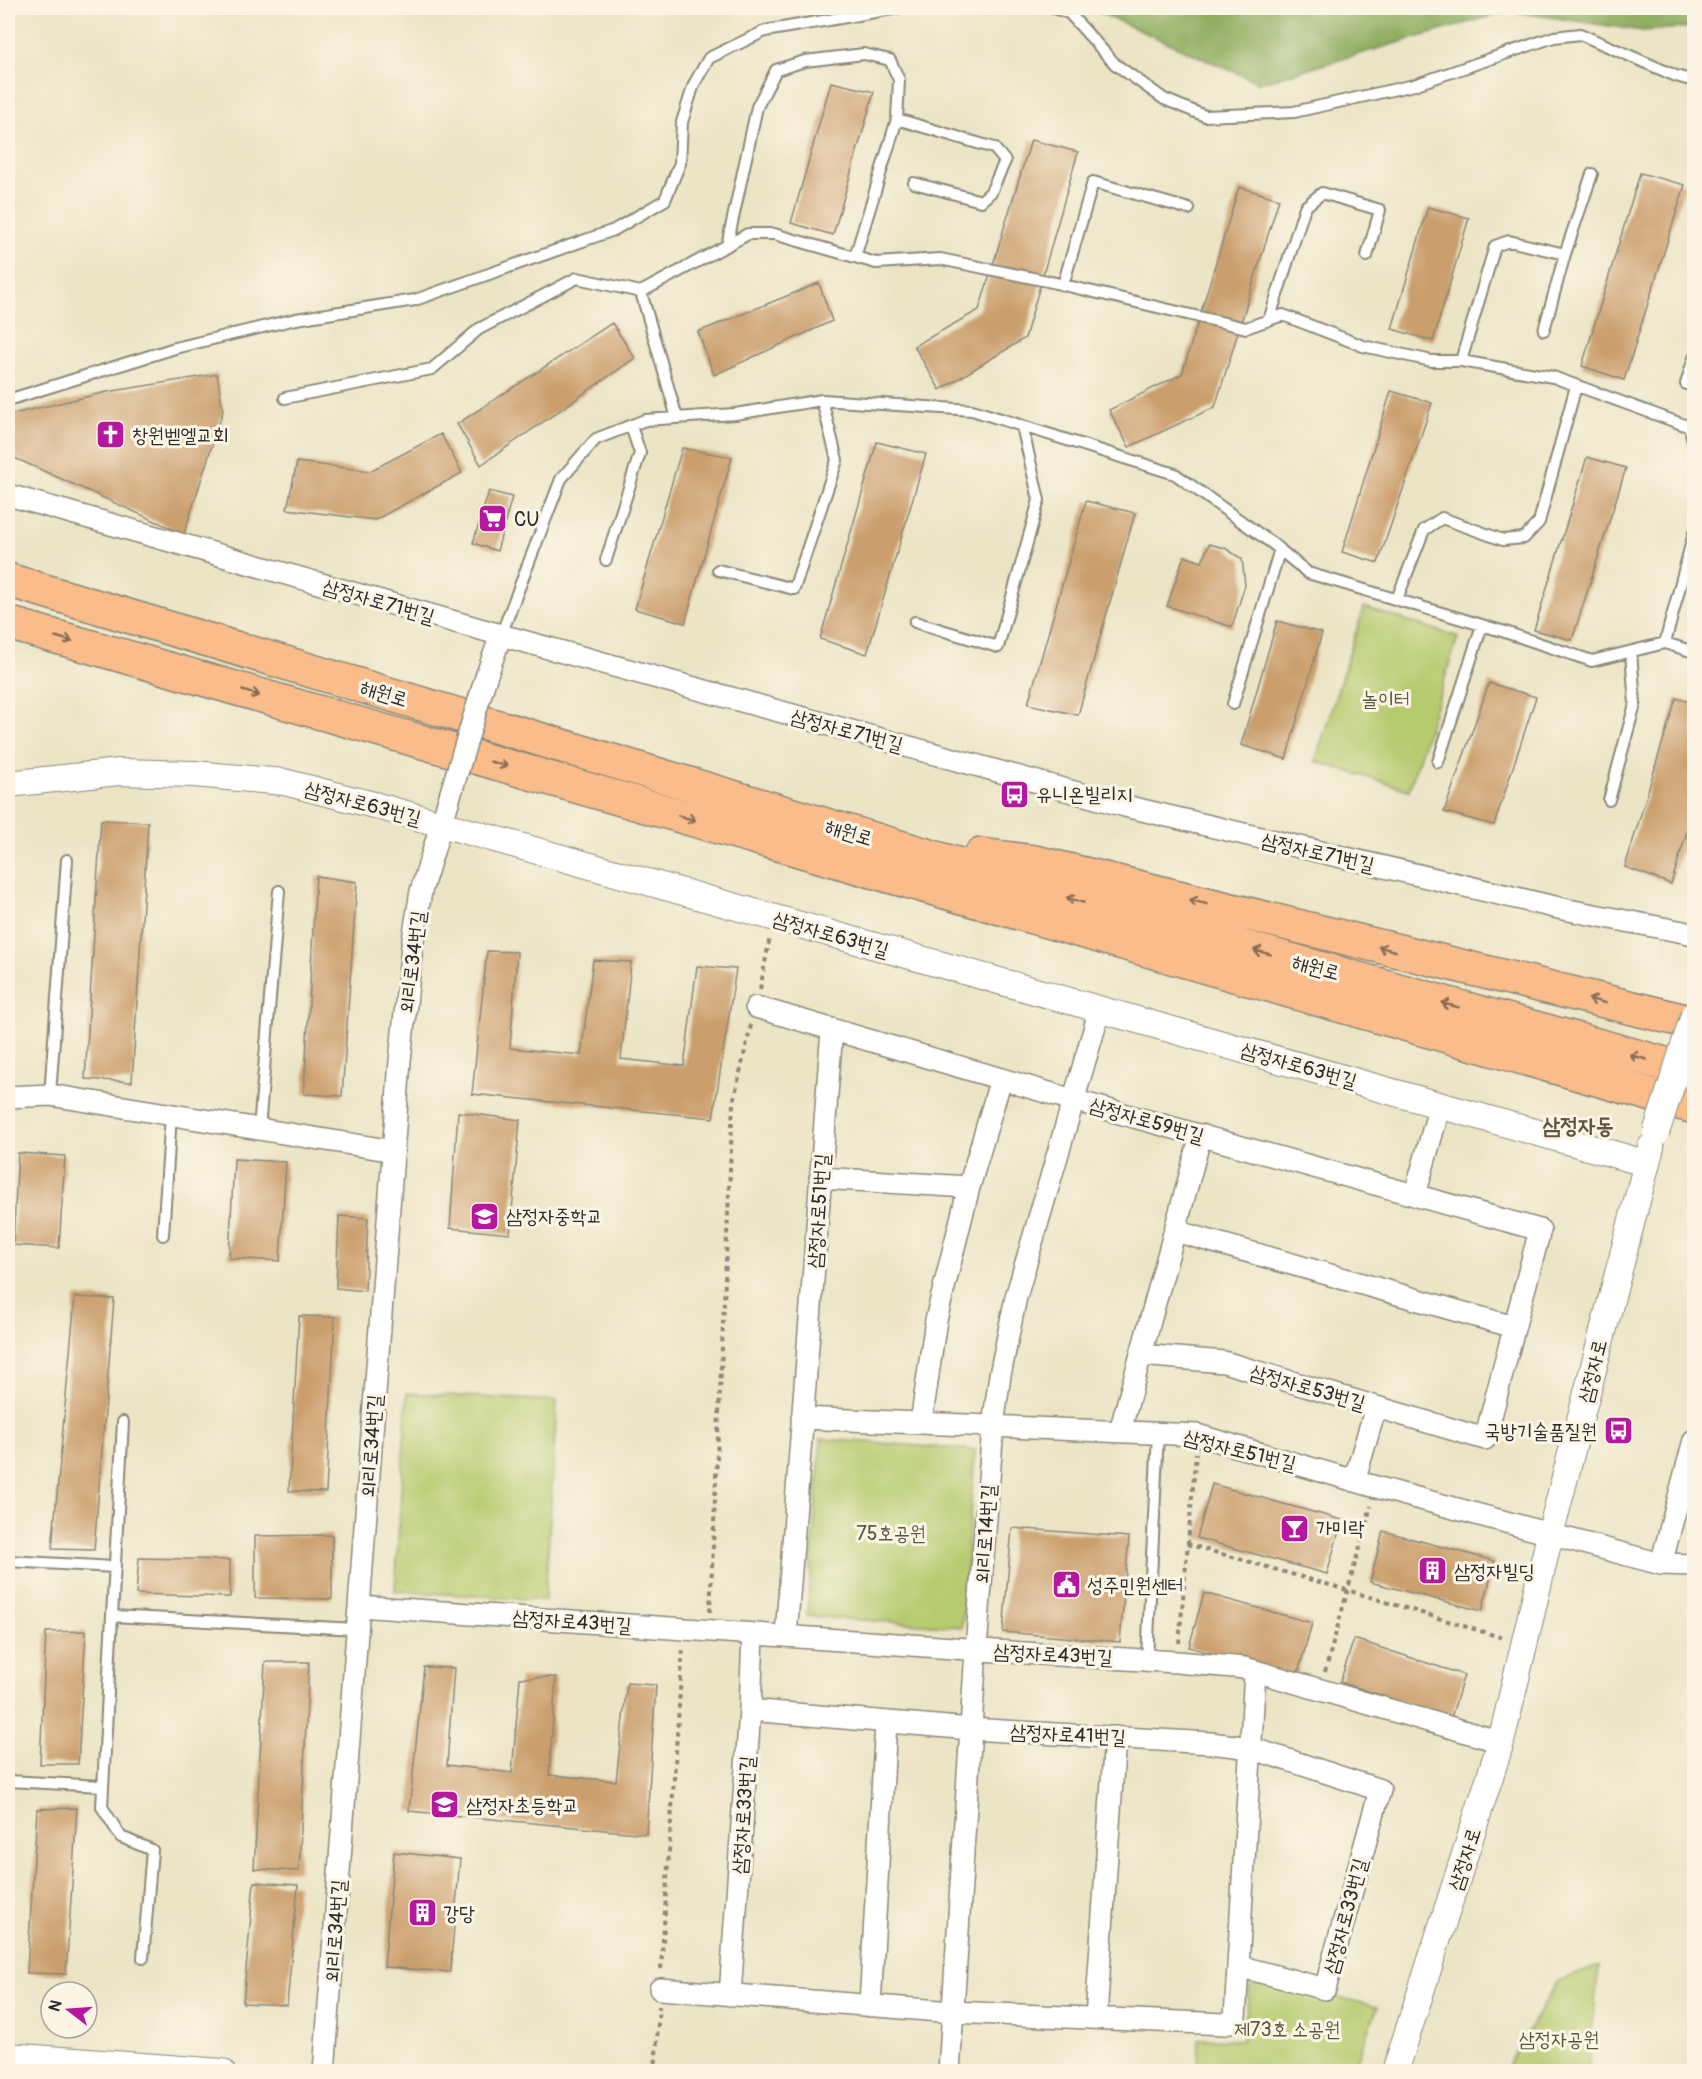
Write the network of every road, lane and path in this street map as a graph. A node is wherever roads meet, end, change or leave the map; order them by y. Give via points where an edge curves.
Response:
1 (898, 8) edge
2 (1054, 8) edge
3 (1695, 81) edge
4 (897, 119) junction
5 (1592, 174) dead end
6 (914, 183) dead end
7 (1190, 209) dead end
8 (727, 246) junction
9 (1565, 254) junction
10 (1367, 256) dead end
11 (855, 257) junction
12 (1063, 285) junction
13 (641, 292) junction
14 (1269, 320) junction
15 (1544, 330) dead end
16 (1695, 358) edge
17 (1461, 361) junction
18 (1686, 384) dead end
19 (1576, 386) junction
20 (285, 398) dead end
21 (8, 400) edge
22 (822, 400) junction
23 (677, 418) junction
24 (631, 426) junction
25 (1022, 426) junction
26 (1695, 447) edge
27 (8, 495) edge
28 (1695, 533) edge
29 (1280, 549) junction
30 (606, 560) dead end
31 (718, 570) dead end
32 (8, 580) edge
33 (1397, 600) junction
34 (915, 622) dead end
35 (8, 623) edge
36 (1482, 625) junction
37 (501, 635) junction
38 (1665, 643) junction
39 (1631, 652) junction
40 (1695, 652) edge
41 (1233, 704) dead end
42 (1438, 762) dead end
43 (8, 784) edge
44 (1609, 801) dead end
45 (441, 824) junction
46 (889, 844) junction
47 (67, 860) dead end
48 (279, 891) dead end
49 (1695, 934) edge
50 (756, 1007) dead end
51 (1100, 1009) junction
52 (1695, 1015) edge
53 (1695, 1023) edge
54 (832, 1029) junction
55 (1695, 1072) edge
56 (1001, 1078) junction
57 (50, 1095) junction
58 (8, 1097) edge
59 (1073, 1100) junction
60 (733, 1103) dead end
61 (1440, 1105) junction
62 (1695, 1107) edge
63 (171, 1115) junction
64 (259, 1129) junction
65 (1201, 1135) junction
66 (393, 1151) junction
67 (1646, 1163) junction
68 (820, 1178) junction
69 (969, 1187) junction
70 (1414, 1195) junction
71 (1540, 1230) joint
72 (1175, 1231) junction
73 (163, 1235) dead end
74 (1514, 1327) junction
75 (1141, 1355) junction
76 (1376, 1407) junction
77 (802, 1418) junction
78 (123, 1422) dead end
79 (921, 1423) junction
80 (993, 1426) junction
81 (1120, 1431) junction
82 (1158, 1433) junction
83 (1197, 1435) junction
84 (1695, 1440) edge
85 (1354, 1481) junction
86 (1377, 1487) junction
87 (1550, 1535) junction
88 (1187, 1544) junction
89 (8, 1561) edge
90 (1660, 1564) junction
91 (1695, 1565) edge
92 (115, 1567) junction
93 (1347, 1590) junction
94 (359, 1606) junction
95 (112, 1616) junction
96 (357, 1629) junction
97 (684, 1629) junction
98 (709, 1631) junction
99 (753, 1634) junction
100 (786, 1636) junction
101 (1524, 1645) junction
102 (976, 1650) junction
103 (1147, 1660) junction
104 (1177, 1662) junction
105 (1256, 1671) junction
106 (1320, 1690) junction
107 (750, 1710) junction
108 (886, 1722) junction
109 (971, 1729) junction
110 (1115, 1737) junction
111 (1501, 1742) junction
112 (1251, 1748) junction
113 (8, 1780) edge
114 (102, 1786) junction
115 (1380, 1790) joint
116 (143, 1958) dead end
117 (1238, 1966) junction
118 (660, 1989) junction
119 (730, 1995) junction
120 (870, 2006) junction
121 (953, 2012) junction
122 (1096, 2018) junction
123 (8, 2056) edge
124 (222, 2072) edge
125 (324, 2072) edge
126 (656, 2072) edge
127 (949, 2072) edge
128 (1395, 2072) edge

1 - 21 lane via 765,30 709,58 694,84 682,122 680,164 665,200 614,230 414,300 296,319 175,348
2 - 3 lane via 1069,13 1115,64 1164,99 1205,116 1294,112 1414,85 1554,37 1580,34
4 - 6 lane via 994,148 1005,161 991,192 981,201
4 - 8 lane via 899,80 890,60 864,54 805,61 776,70 757,107
4 - 11 lane
5 - 9 lane
7 - 12 lane via 1093,182
8 - 11 lane via 748,234 774,234
8 - 13 lane
9 - 15 lane
9 - 17 lane via 1509,241 1495,246
10 - 14 lane via 1380,210 1322,193 1305,207
11 - 12 lane via 876,263 940,259
12 - 14 lane via 1246,328
13 - 20 lane via 578,278 479,328 432,369
13 - 23 lane
14 - 17 lane via 1283,315 1363,346 1432,362
16 - 18 lane
17 - 19 lane via 1553,377
19 - 26 lane via 1690,427
19 - 33 lane via 1539,522 1524,538 1503,540 1442,518 1424,530
22 - 23 lane via 735,414
22 - 25 lane via 972,410
22 - 31 lane via 837,460 794,589
23 - 24 lane via 645,420
24 - 30 lane via 640,453
24 - 37 lane via 596,439 561,479
25 - 29 lane via 1175,474
25 - 34 lane via 1039,500 998,646
27 - 37 street, 삼정자로71번길
28 - 38 lane
29 - 33 lane via 1308,573
29 - 41 lane
32 - 46 highway, 해원로
33 - 36 lane
35 -> 62 highway, 해원로
36 - 39 lane via 1592,661
36 - 42 lane
37 - 45 street, 외리로34번길, bridge
37 - 49 street, 삼정자로71번길 via 1125,807 1563,909
38 - 39 lane
38 - 40 lane
39 - 44 lane via 1635,704
43 - 45 street, 삼정자로63번길 via 119,772 284,782
45 - 51 street, 삼정자로63번길
45 - 66 street, 외리로34번길 via 421,891 412,946
53 -> 46 highway via 1035,862
55 -> 46 highway, 해원로 via 1110,910
47 - 57 lane
48 - 64 lane
50 - 54 street, 삼정자로59번길
51 - 59 street, 외리로14번길
51 - 61 street, 삼정자로63번길
52 - 67 street, 삼정자로, bridge
54 - 56 street, 삼정자로59번길
54 - 68 street, 삼정자로51번길
56 - 59 street, 삼정자로59번길
56 - 69 street
57 - 58 street
57 - 63 street
59 - 65 street, 삼정자로59번길
59 - 80 street, 외리로14번길 via 1016,1298
60 - 98 path
61 - 67 street, 삼정자로63번길
61 - 70 street
63 - 64 street
63 - 73 lane
64 - 66 street
65 - 70 street, 삼정자로59번길
65 - 72 street
66 - 94 street, 외리로34번길
67 - 87 street, 삼정자로
68 - 69 street
68 - 77 street, 삼정자로51번길
69 - 79 street via 936,1320
70 - 71 street, 삼정자로59번길
71 - 74 street, 삼정자로53번길
72 - 74 street
72 - 75 street
74 - 76 street, 삼정자로53번길 via 1485,1439
75 - 76 street, 삼정자로53번길 via 1224,1362
75 - 81 street
76 - 85 street
77 - 79 street, 삼정자로51번길
77 - 100 street
78 - 92 lane
79 - 80 street, 삼정자로51번길
80 - 81 street, 삼정자로51번길
80 - 102 street, 외리로14번길
81 - 82 street, 삼정자로51번길
82 - 83 street, 삼정자로51번길
82 - 103 lane
83 - 85 street, 삼정자로51번길
83 - 88 path
84 - 90 street
85 - 86 street, 삼정자로51번길
86 - 87 street, 삼정자로51번길
86 - 93 path
87 - 90 street, 삼정자로51번길
87 - 101 street, 삼정자로
88 - 93 path
88 - 104 path
89 - 92 lane
90 - 91 street, 삼정자로51번길
92 - 95 lane
93 - 101 path
93 - 106 path
94 - 96 street, 외리로34번길
94 - 97 street, 삼정자로43번길
95 - 96 lane
95 - 114 lane
96 - 125 street, 외리로34번길
97 - 98 street, 삼정자로43번길
97 - 118 path
98 - 99 street, 삼정자로43번길
99 - 100 street, 삼정자로43번길
99 - 107 street, 삼정자로33번길
100 - 102 street, 삼정자로43번길
101 - 111 street, 삼정자로
102 - 103 street, 삼정자로43번길
102 - 109 street, 외리로14번길
103 - 104 street, 삼정자로43번길
104 - 105 street, 삼정자로43번길
105 - 106 street, 삼정자로43번길
105 - 112 street
106 - 111 street, 삼정자로43번길
107 - 108 street, 삼정자로41번길
107 - 119 street, 삼정자로33번길
108 - 109 street, 삼정자로41번길
108 - 120 street
109 - 110 street, 삼정자로41번길
109 - 121 street, 외리로14번길
110 - 112 street, 삼정자로41번길
110 - 122 street
111 - 128 street, 삼정자로
112 - 115 street, 삼정자로41번길
112 - 117 street
113 - 114 lane
114 - 116 lane via 102,1807 121,1837 152,1850
115 - 117 street, 삼정자로33번길 via 1325,1989
117 - 122 street via 1234,2018 1225,2024
118 - 119 street
118 - 126 path
119 - 120 street
120 - 121 street
121 - 122 street
121 - 127 street, 외리로14번길
123 - 124 street

